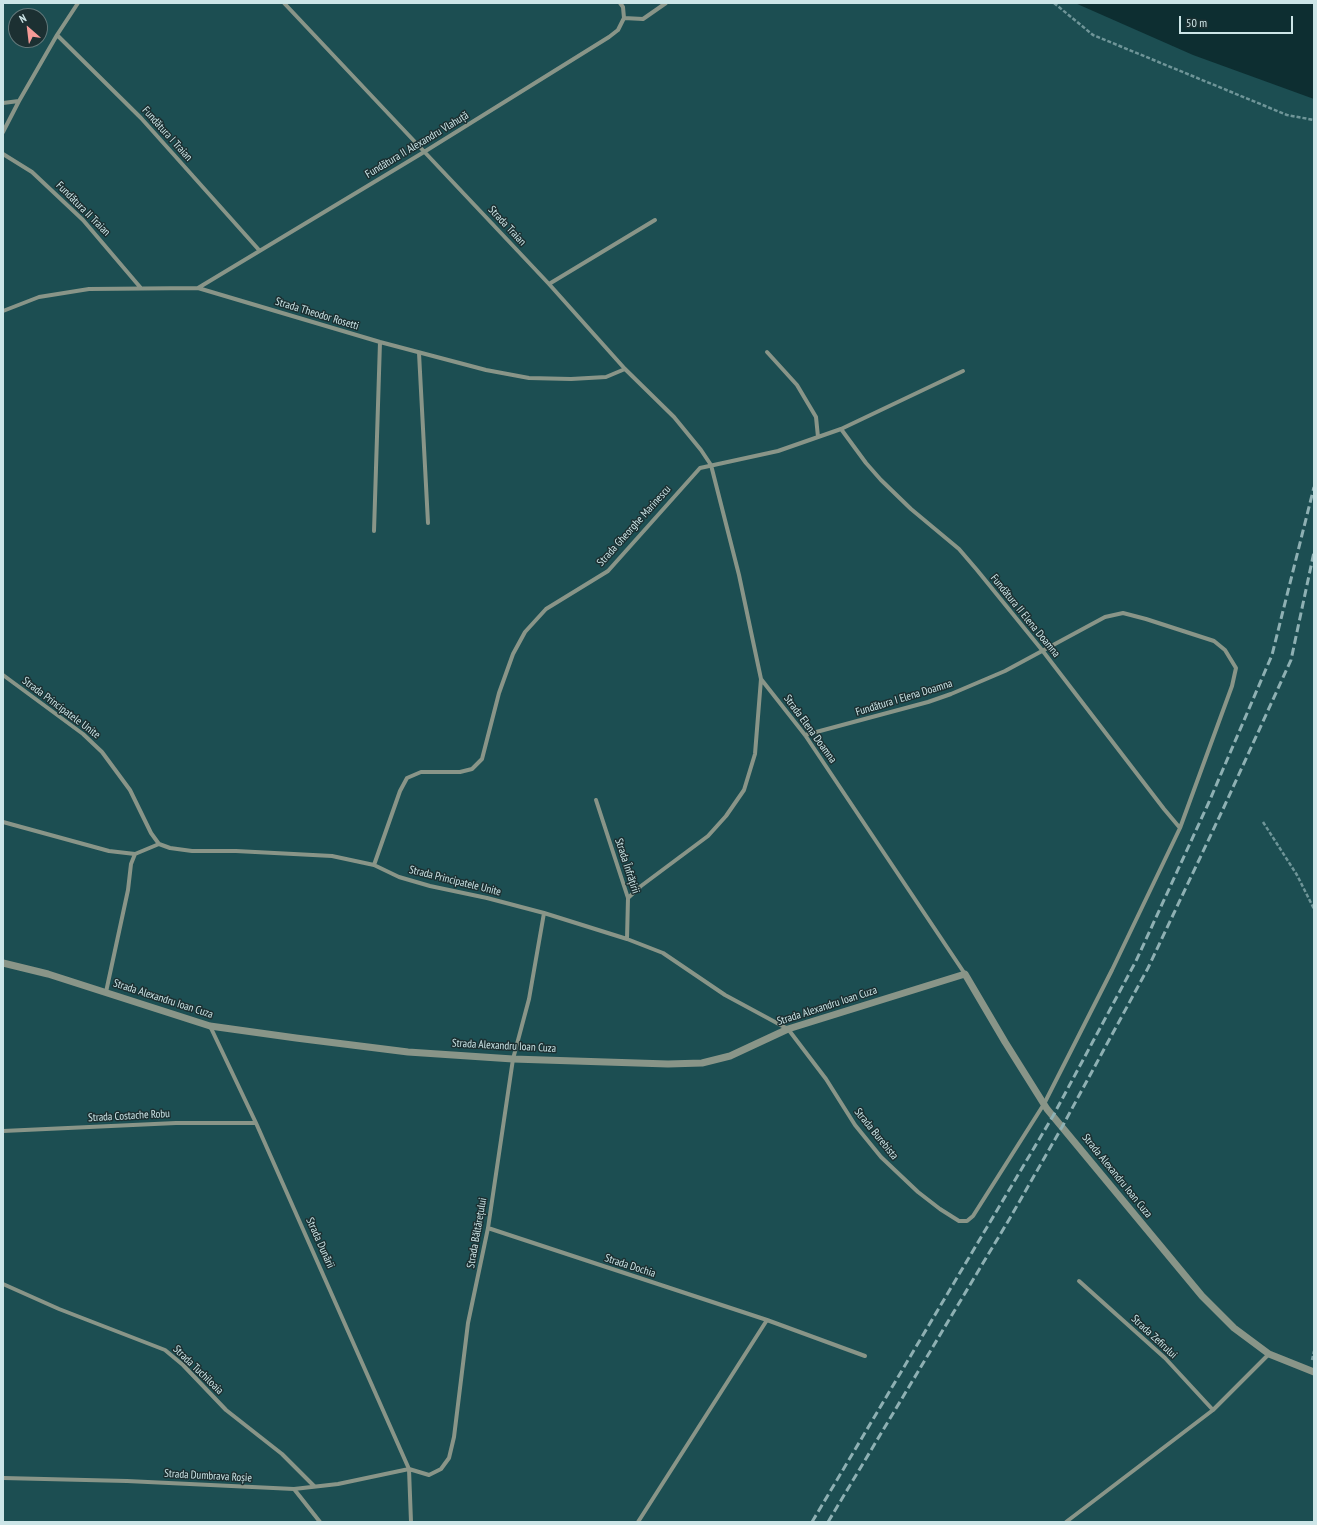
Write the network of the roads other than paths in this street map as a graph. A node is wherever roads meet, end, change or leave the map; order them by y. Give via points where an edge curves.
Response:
1 (78, 3) edge
2 (284, 3) edge
3 (620, 3) edge
4 (666, 3) edge
5 (624, 18) junction
6 (57, 35) junction
7 (19, 101) junction
8 (3, 103) edge
9 (3, 132) edge
10 (424, 152) junction
11 (3, 154) edge
12 (655, 220) dead end
13 (259, 250) junction
14 (549, 284) junction
15 (140, 287) junction
16 (198, 288) junction
17 (3, 310) edge
18 (380, 342) junction
19 (767, 352) dead end
20 (419, 353) junction
21 (625, 369) junction
22 (963, 371) dead end
23 (841, 429) junction
24 (818, 437) junction
25 (711, 465) junction
26 (428, 523) dead end
27 (374, 531) dead end
28 (1042, 650) junction
29 (3, 675) edge
30 (761, 679) junction
31 (805, 735) junction
32 (596, 800) dead end
33 (3, 822) edge
34 (1180, 828) junction
35 (159, 844) junction
36 (135, 854) junction
37 (374, 865) junction
38 (628, 898) junction
39 (544, 913) junction
40 (627, 939) junction
41 (3, 962) edge
42 (965, 974) junction
43 (106, 992) junction
44 (210, 1026) junction
45 (788, 1029) junction
46 (513, 1059) junction
47 (1044, 1104) junction
48 (256, 1123) junction
49 (3, 1131) edge
50 (488, 1228) junction
51 (1079, 1281) dead end
52 (3, 1284) edge
53 (767, 1320) junction
54 (1269, 1354) junction
55 (865, 1356) dead end
56 (1314, 1372) edge
57 (1213, 1410) junction
58 (410, 1469) junction
59 (3, 1478) edge
60 (314, 1486) junction
61 (294, 1489) junction
62 (320, 1522) edge
63 (411, 1522) edge
64 (638, 1522) edge
65 (1066, 1522) edge

1 - 6 street
2 - 10 street, Strada Traian
3 - 5 street
4 - 5 street via 642,18
5 - 10 street, Fundătura II Alexandru Vlahuță via 618,30 609,37
6 - 7 street
6 - 13 street, Fundătura I Traian via 141,118
7 - 8 street
7 - 9 street
10 - 13 street, Fundătura II Alexandru Vlahuță
10 - 14 street, Strada Traian
11 - 15 street, Fundătura II Traian via 32,172 84,220
12 - 14 street
13 - 16 street, Fundătura II Alexandru Vlahuță
14 - 21 street, Strada Traian
15 - 16 street, Strada Theodor Rosetti
15 - 17 street, Strada Theodor Rosetti via 89,288 39,297
16 - 18 street, Strada Theodor Rosetti
18 - 20 street, Strada Theodor Rosetti
18 - 27 street
19 - 24 street via 797,385 816,417
20 - 21 street, Strada Theodor Rosetti via 529,378 606,377
20 - 26 street
21 - 25 street, Strada Traian via 674,417
22 - 23 street, Strada Gheorghe Marinescu
23 - 24 street, Strada Gheorghe Marinescu
23 - 28 street, Fundătura II Elena Doamna via 881,480 959,549
24 - 25 street, Strada Gheorghe Marinescu via 778,451
25 - 30 street, Strada Elena Doamna via 739,575
25 - 37 street, Strada Gheorghe Marinescu via 700,468 693,475 608,571 546,609 525,632 513,654 499,693 482,759 472,770 421,772 407,778 397,798
28 - 31 street, Fundătura I Elena Doamna via 1005,671 951,694
28 - 34 street, Fundătura II Elena Doamna
28 - 34 street, Fundătura I Elena Doamna via 1105,617 1123,613 1214,641 1225,650 1236,668 1232,686
29 - 35 street, Strada Principatele Unite via 83,734 102,752 130,790
30 - 31 street, Strada Elena Doamna
30 - 38 street via 755,754 744,790 708,836
31 - 42 street, Strada Elena Doamna
32 - 38 street, Strada Înfrățirii
33 - 36 street via 109,851
34 - 47 street
35 - 36 street
35 - 37 street, Strada Principatele Unite via 192,851 332,856
36 - 43 street
37 - 39 street, Strada Principatele Unite via 399,877 430,886
38 - 40 street, Strada Înfrățirii
39 - 40 street, Strada Principatele Unite
39 - 46 street, Strada Băltărețului via 528,999
40 - 45 street, Strada Principatele Unite via 663,953 725,995
41 - 43 street, Strada Alexandru Ioan Cuza
42 - 45 street, Strada Alexandru Ioan Cuza
42 - 47 street, Strada Alexandru Ioan Cuza
43 - 44 street, Strada Alexandru Ioan Cuza
44 - 46 street, Strada Alexandru Ioan Cuza via 408,1052
44 - 48 street, Strada Dunării
45 - 46 street, Strada Alexandru Ioan Cuza via 730,1056 702,1063
45 - 47 street, Strada Burebista via 881,1158 918,1192 959,1221 967,1221 973,1216
46 - 50 street, Strada Băltărețului
47 - 54 street, Strada Alexandru Ioan Cuza via 1206,1301 1234,1328
48 - 49 street, Strada Costache Robu via 176,1123
48 - 58 street, Strada Dunării
50 - 53 street, Strada Dochia
50 - 58 street, Strada Băltărețului via 468,1323 454,1437 449,1458 441,1469 429,1475
51 - 57 street, Strada Zefirului via 1165,1358
52 - 60 street, Strada Tuchiloaia via 59,1310 165,1350 226,1410 282,1454
53 - 55 street, Strada Dochia
53 - 64 street
54 - 56 street, Strada Alexandru Ioan Cuza
54 - 57 street
57 - 65 street
58 - 60 street, Strada Dumbrava Roșie via 338,1484
58 - 63 street
59 - 61 street, Strada Dumbrava Roșie
60 - 61 street, Strada Dumbrava Roșie
61 - 62 street

